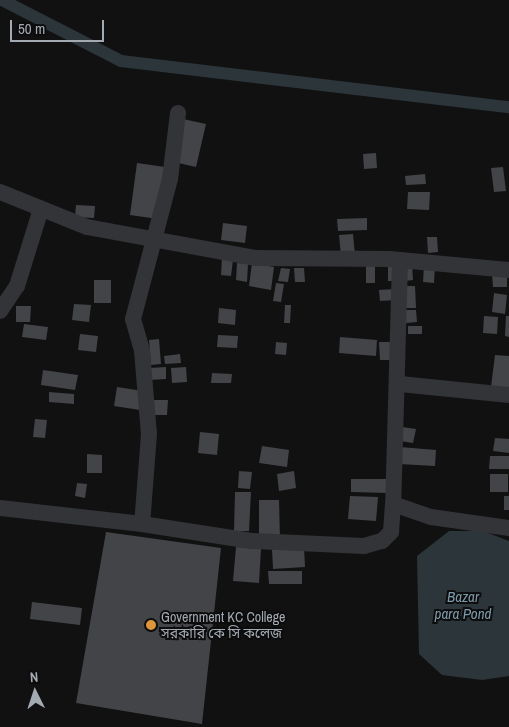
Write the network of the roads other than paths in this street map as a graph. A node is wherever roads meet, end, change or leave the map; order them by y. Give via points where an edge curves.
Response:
1 (178, 113) dead end
2 (0, 192) edge
3 (40, 212) junction
4 (152, 238) junction
5 (400, 260) junction
6 (509, 270) edge
7 (0, 311) edge
8 (400, 384) junction
9 (509, 396) edge
10 (393, 504) junction
11 (0, 508) edge
12 (142, 524) junction
13 (509, 528) edge

1 - 4 street via 170,179
2 - 3 street
3 - 4 street via 87,227
3 - 7 street via 17,286
4 - 5 street via 256,258
4 - 12 street via 133,319 142,351 150,434
5 - 6 street
5 - 8 street
8 - 9 street
8 - 10 street
10 - 12 street via 391,532 382,541 364,546 252,541
10 - 13 street via 431,517
11 - 12 street

